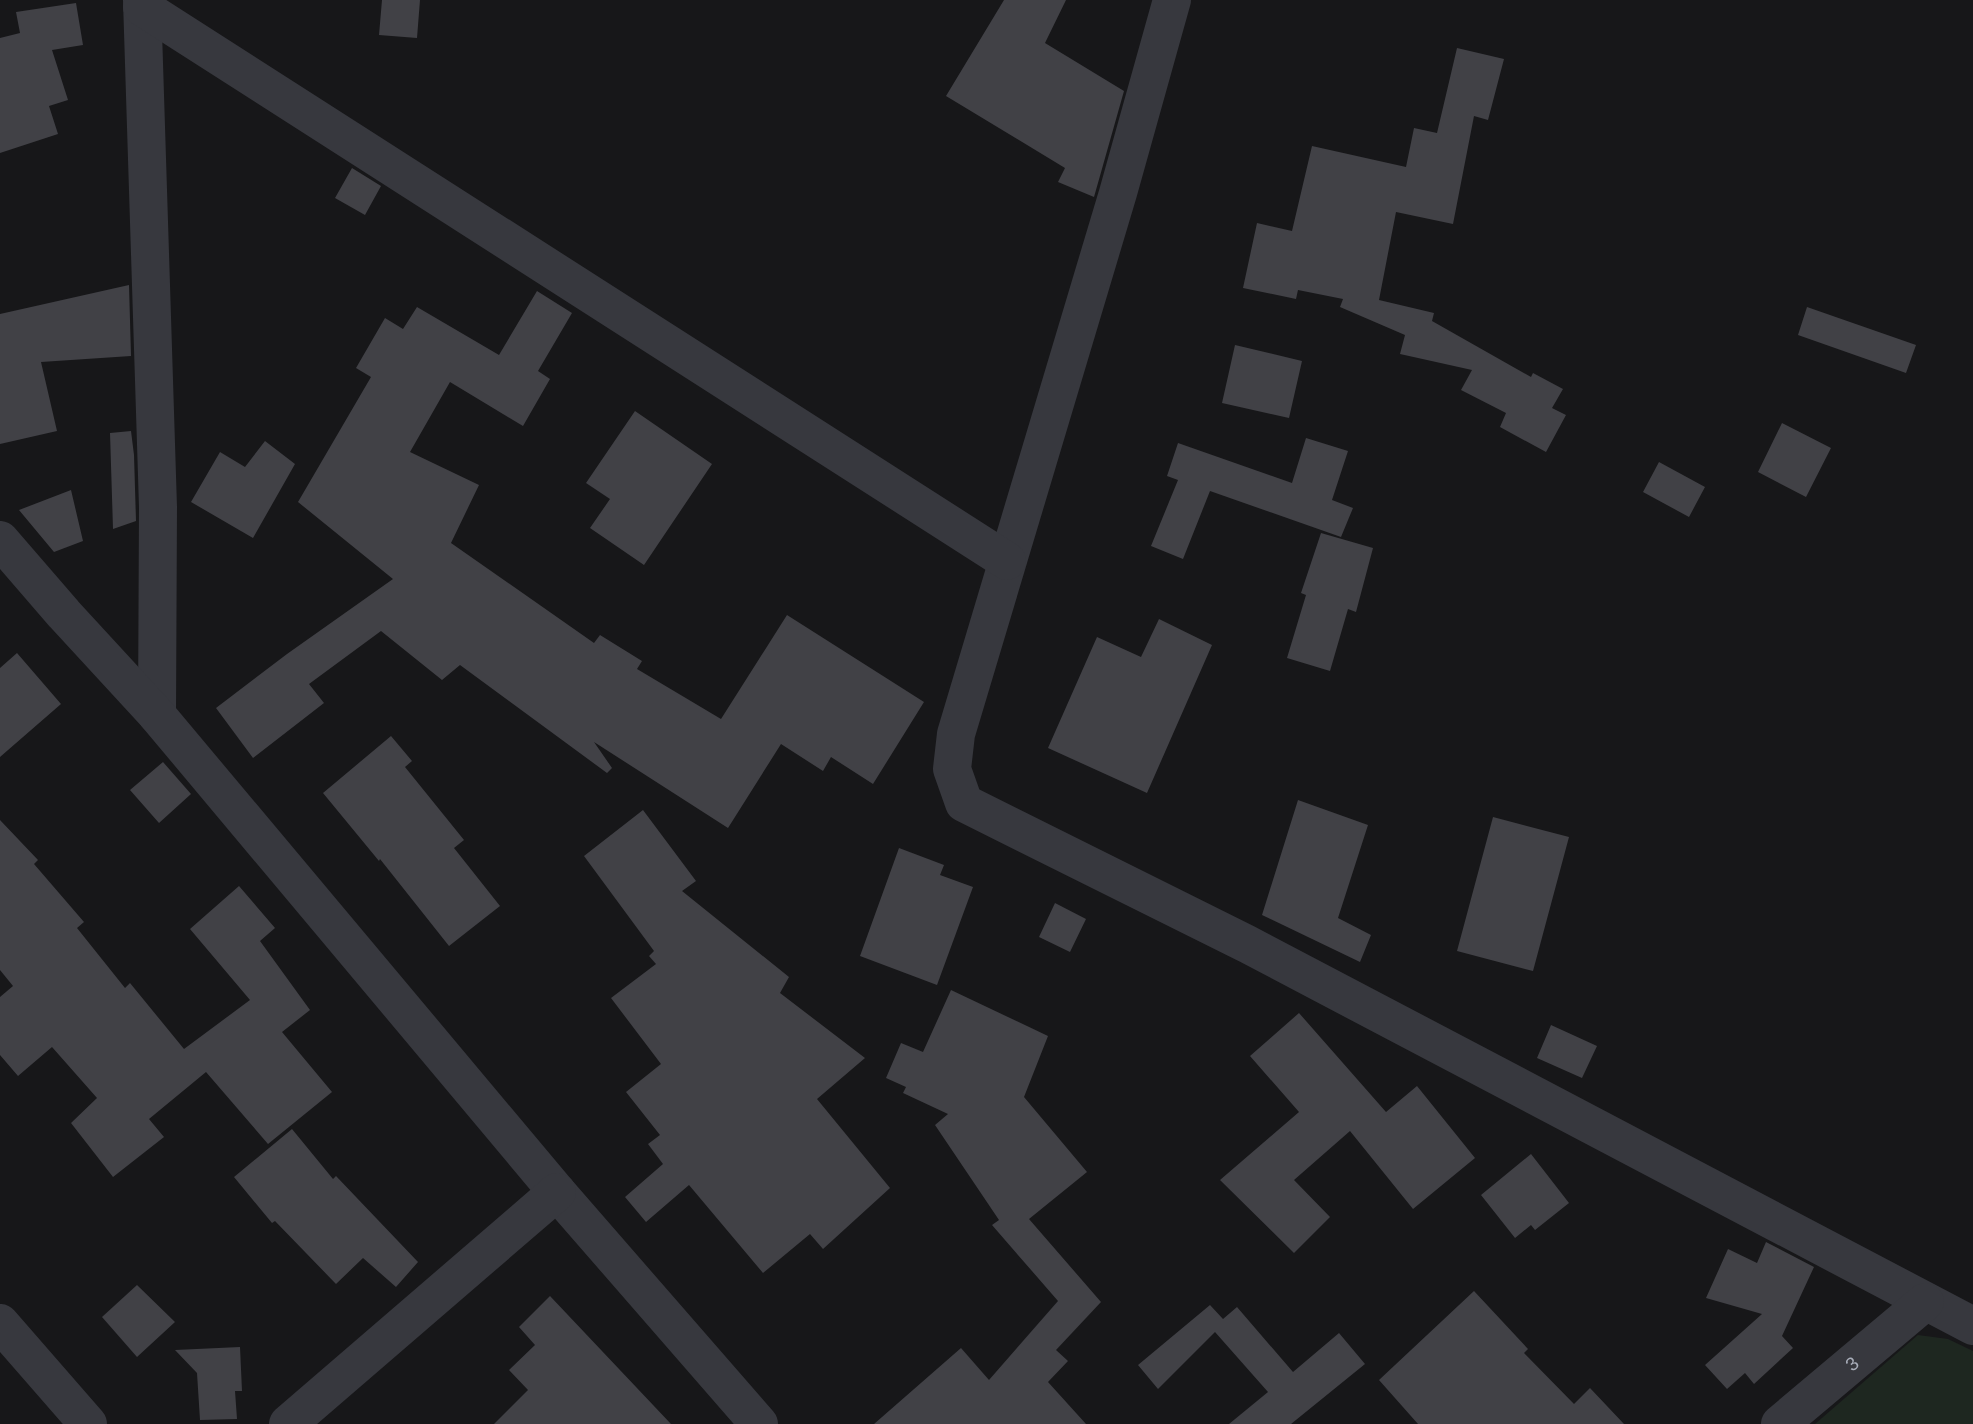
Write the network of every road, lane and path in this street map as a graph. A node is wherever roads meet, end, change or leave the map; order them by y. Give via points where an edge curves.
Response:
1 (1172, 0) edge
2 (142, 3) edge
3 (0, 540) edge
4 (1007, 561) junction
5 (157, 715) junction
6 (557, 1192) junction
7 (1925, 1302) junction
8 (0, 1323) edge
9 (1973, 1326) edge
10 (88, 1424) edge
11 (288, 1424) edge
12 (759, 1424) edge
13 (1780, 1424) edge

1 - 4 street
2 - 4 street
2 - 5 street via 158,507
3 - 5 street
4 - 7 street via 956,734 952,769 964,803 1247,944
5 - 6 street
6 - 11 street
6 - 12 street
7 - 9 street
7 - 13 street, 3
8 - 10 street

